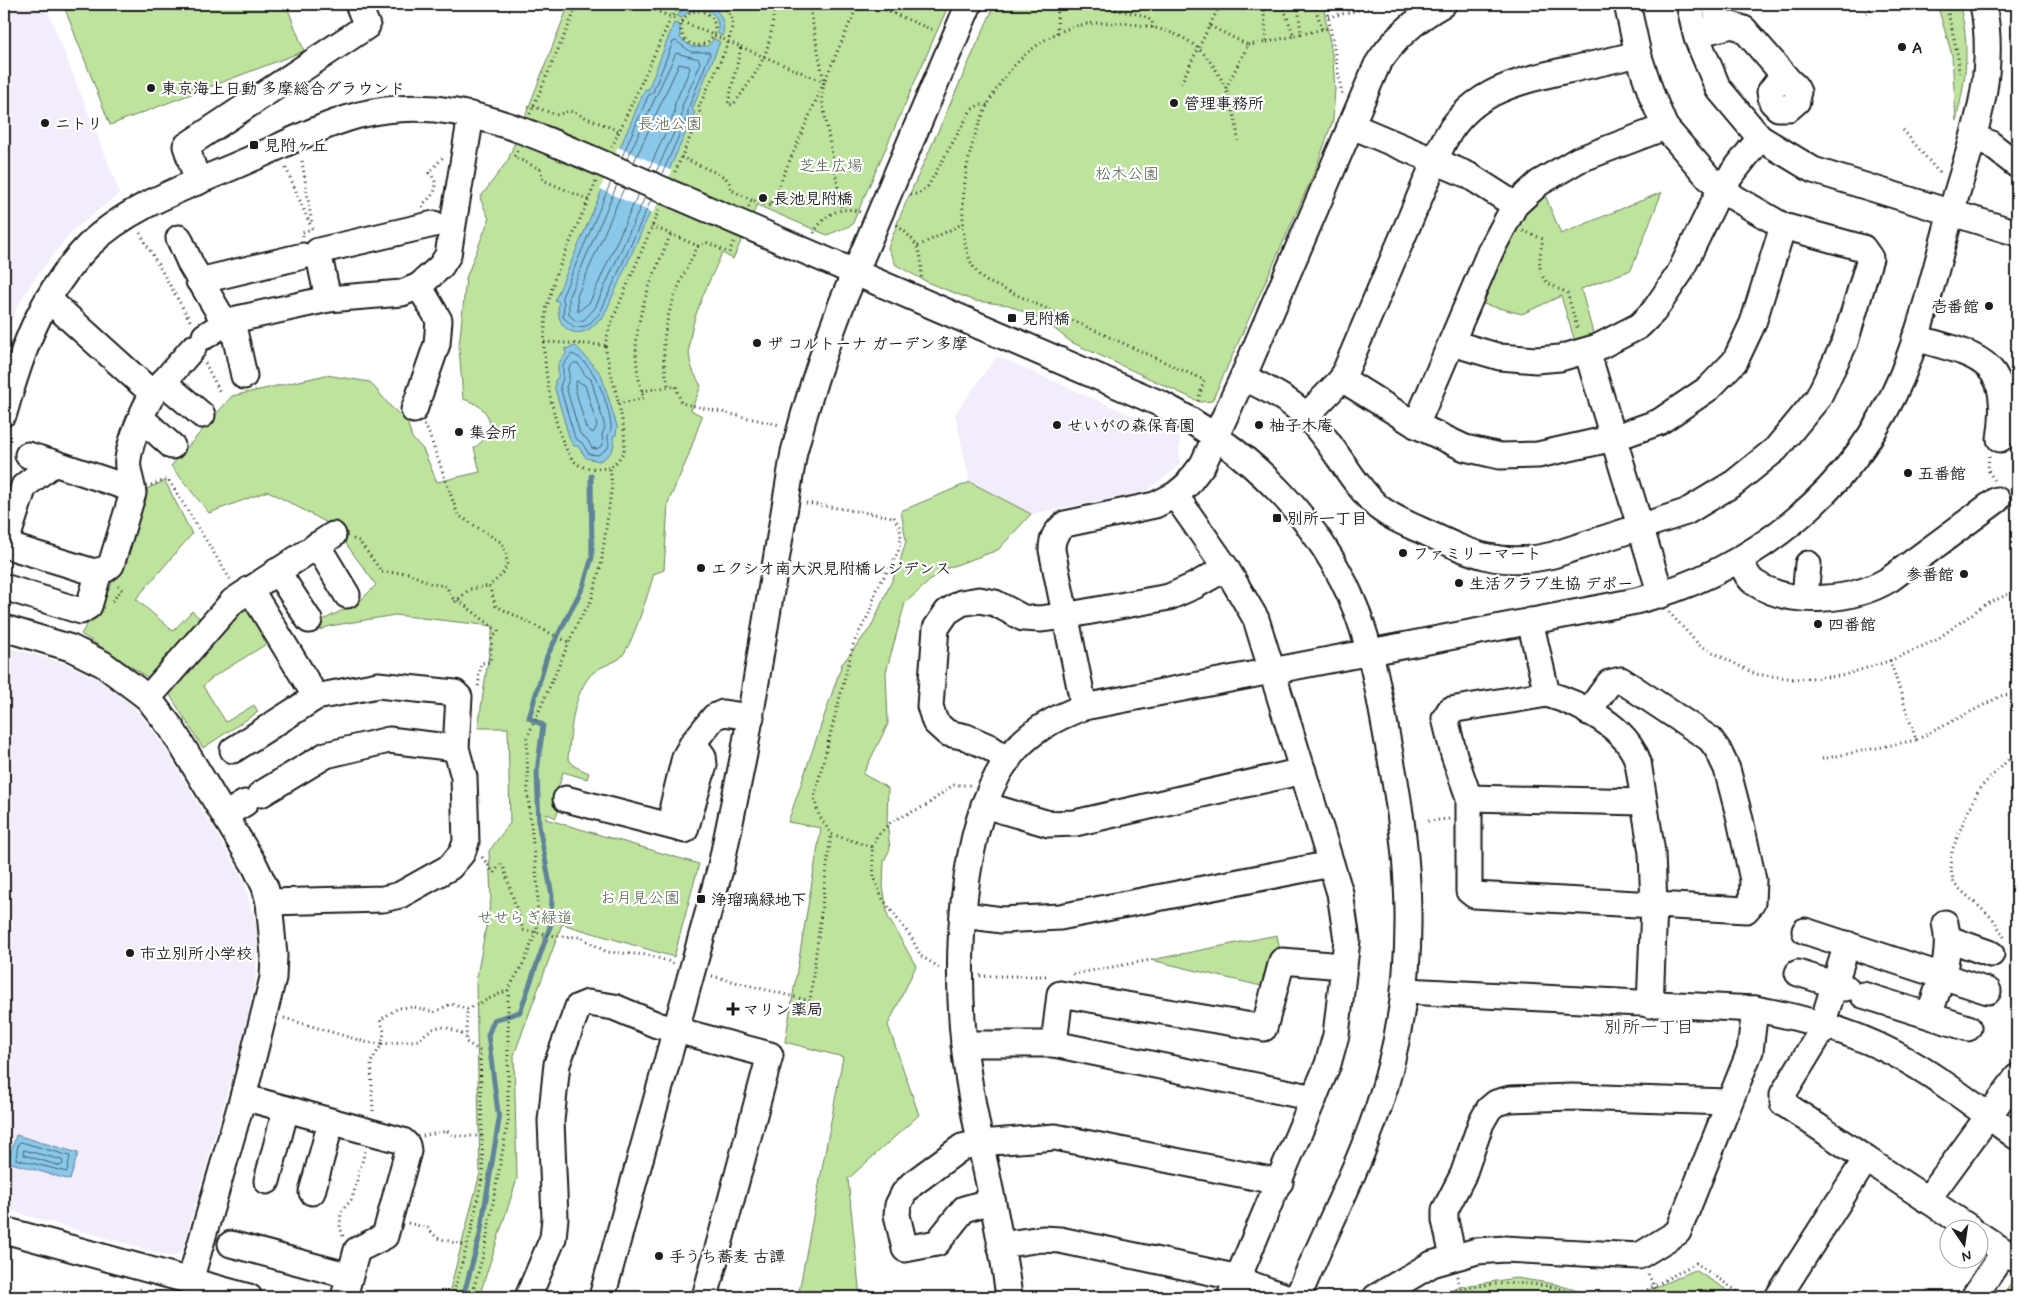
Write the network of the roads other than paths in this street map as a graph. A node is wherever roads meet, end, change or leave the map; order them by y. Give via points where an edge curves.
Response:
1 (358, 4) edge
2 (969, 4) edge
3 (1443, 4) edge
4 (1627, 4) edge
5 (1689, 4) edge
6 (1983, 4) edge
7 (1717, 15) edge
8 (1696, 34) junction
9 (1638, 54) junction
10 (1795, 92) dead end
11 (471, 115) junction
12 (1350, 125) junction
13 (1665, 126) junction
14 (1760, 138) junction
15 (1973, 138) junction
16 (1435, 161) junction
17 (2017, 165) edge
18 (198, 182) junction
19 (1722, 188) junction
20 (1515, 204) junction
21 (1951, 213) junction
22 (428, 214) road end
23 (1783, 226) junction
24 (2017, 233) edge
25 (179, 238) dead end
26 (304, 249) road end
27 (855, 272) junction
28 (199, 281) junction
29 (419, 286) junction
30 (48, 299) junction
31 (328, 300) junction
32 (209, 336) junction
33 (1915, 338) junction
34 (1452, 343) junction
35 (1583, 343) junction
36 (244, 376) dead end
37 (1243, 377) junction
38 (1342, 379) junction
39 (158, 388) junction
40 (414, 410) road end
41 (4, 413) edge
42 (202, 415) dead end
43 (1306, 416) junction
44 (142, 419) junction
45 (1416, 425) junction
46 (1217, 436) junction
47 (1614, 438) junction
48 (172, 446) dead end
49 (1996, 446) road end
50 (28, 455) dead end
51 (54, 463) junction
52 (132, 489) junction
53 (1999, 492) road end
54 (1175, 494) junction
55 (1642, 528) junction
56 (4, 545) edge
57 (1740, 560) junction
58 (1808, 564) dead end
59 (1226, 568) junction
60 (277, 571) junction
61 (99, 572) junction
62 (239, 583) junction
63 (4, 587) edge
64 (347, 595) dead end
65 (1806, 597) junction
66 (1665, 602) junction
67 (1064, 616) junction
68 (309, 620) dead end
69 (1530, 621) junction
70 (4, 628) edge
71 (1370, 652) junction
72 (1274, 670) junction
73 (1548, 694) junction
74 (316, 697) junction
75 (148, 698) junction
76 (1084, 707) junction
77 (1588, 712) junction
78 (751, 716) junction
79 (693, 743) junction
80 (456, 748) junction
81 (233, 750) dead end
82 (1008, 760) junction
83 (1303, 771) junction
84 (988, 796) junction
85 (1469, 798) junction
86 (566, 799) dead end
87 (1643, 802) junction
88 (243, 804) junction
89 (672, 806) dead end
90 (1331, 864) junction
91 (269, 902) junction
92 (1654, 906) junction
93 (964, 914) junction
94 (1806, 931) dead end
95 (1847, 944) junction
96 (2003, 950) road end
97 (1343, 966) junction
98 (1798, 973) dead end
99 (1942, 975) junction
100 (1848, 989) junction
101 (1406, 991) junction
102 (1988, 991) dead end
103 (1650, 1005) junction
104 (1755, 1010) junction
105 (1929, 1016) junction
106 (1822, 1024) junction
107 (1968, 1028) dead end
108 (676, 1030) junction
109 (964, 1044) junction
110 (1054, 1044) junction
111 (2017, 1077) edge
112 (243, 1097) junction
113 (1314, 1098) junction
114 (1728, 1102) junction
115 (286, 1109) junction
116 (1989, 1116) junction
117 (331, 1122) junction
118 (2017, 1137) edge
119 (980, 1143) junction
120 (1866, 1159) junction
121 (267, 1181) dead end
122 (1280, 1182) junction
123 (312, 1192) dead end
124 (1927, 1200) junction
125 (992, 1202) junction
126 (1955, 1218) edge
127 (4, 1230) edge
128 (1988, 1241) edge
129 (231, 1244) dead end
130 (1000, 1245) junction
131 (1453, 1256) junction
132 (2011, 1256) edge
133 (190, 1281) junction
134 (347, 1287) edge
135 (1234, 1289) edge
136 (1298, 1296) edge
137 (249, 1297) edge
138 (528, 1297) edge
139 (602, 1297) edge
140 (705, 1297) edge
141 (1009, 1297) edge
142 (1376, 1297) edge
143 (1778, 1297) edge
144 (1974, 1297) edge

1 - 18 street via 367,26 186,146
2 - 27 street
3 - 12 street via 1412,24 1384,54
4 - 9 street
5 - 8 street
6 - 15 street via 1988,42 1987,77
7 - 8 street
7 - 10 street via 1748,32
8 - 14 street via 1718,88
9 - 13 street
9 - 16 street via 1526,80 1491,93 1454,124
11 - 18 street via 434,109 398,109 360,115 316,130
11 - 27 street, bridge via 517,127
11 - 29 street via 448,255
12 - 16 street
12 - 37 street
13 - 19 street via 1709,178
13 - 20 street via 1578,160 1538,183
14 - 19 street
14 - 21 street via 1814,170
15 - 17 street via 1988,143
15 - 21 street
16 - 20 street via 1468,175
16 - 38 street
18 - 30 street via 125,218 89,245
19 - 23 street
19 - 35 street via 1679,274 1654,311 1639,326
20 - 34 street via 1490,252
21 - 24 street
21 - 33 street
22 - 31 street via 318,251
23 - 47 street via 1753,323 1735,360 1709,388 1659,422
23 - 55 street via 1863,248 1870,258 1845,342 1818,398 1776,450 1734,483 1686,512
25 - 28 street
26 - 28 street
27 - 46 street via 1161,404
27 - 78 street via 824,350 794,452
28 - 32 street
29 - 31 street via 402,293
29 - 40 street via 439,320 437,344
30 - 39 street
30 - 41 street via 32,326
31 - 32 street
32 - 36 street
32 - 39 street
33 - 49 street via 1963,351 1989,366 2004,403
33 - 57 street via 1889,403 1850,464 1802,515
34 - 35 street via 1500,357 1536,360 1560,358
34 - 45 street
35 - 47 street
37 - 43 street via 1278,395
37 - 46 street
38 - 43 street
38 - 45 street
39 - 42 street
39 - 44 street via 145,406
43 - 55 street via 1358,486 1379,508 1477,556 1498,560 1536,559
44 - 48 street
44 - 52 street via 127,459
45 - 47 street via 1465,448 1500,456 1538,455
46 - 54 street via 1203,464 1187,485
46 - 71 street via 1263,473 1309,528 1343,584
47 - 55 street
50 - 51 street
51 - 52 street
51 - 56 street via 24,486
52 - 61 street via 111,565
53 - 65 street via 1881,584 1845,596
54 - 59 street
54 - 67 street via 1155,505 1065,524 1055,532 1052,550
55 - 66 street
56 - 61 street
57 - 65 street via 1756,584
57 - 66 street via 1688,585
58 - 65 street
59 - 67 street via 1169,596
59 - 72 street via 1256,620
60 - 62 street
60 - 64 street via 325,540
60 - 68 street
61 - 63 street via 88,606 81,610
62 - 74 street
62 - 75 street via 233,602
66 - 69 street
67 - 76 street
67 - 82 street via 1023,618 995,603 979,600 961,603 947,612 936,628 930,706 935,722 947,734 966,737
69 - 71 street
69 - 73 street
70 - 75 street via 71,648 103,664
71 - 72 street
71 - 101 street via 1403,819 1409,917
72 - 76 street
72 - 83 street
73 - 77 street via 1570,701
73 - 85 street via 1450,710 1445,718
74 - 80 street via 378,685 454,693 459,697
74 - 81 street
75 - 88 street via 172,730
76 - 82 street via 1039,728
77 - 87 street via 1623,734 1634,750 1641,773
77 - 92 street via 1609,683 1621,680 1710,739 1727,769 1753,880 1752,903 1746,910
78 - 79 street via 718,715
78 - 108 street via 720,866 683,967
79 - 86 street via 704,765 685,830
79 - 89 street via 685,757
80 - 88 street via 389,740 321,756
80 - 91 street via 464,777 465,846 460,858 450,867 400,895 383,899
82 - 84 street
83 - 84 street via 1075,823 1049,824
83 - 90 street
84 - 93 street via 970,861
85 - 87 street
85 - 92 street via 1469,891 1474,895
87 - 92 street via 1652,853
88 - 91 street via 256,866
90 - 93 street via 1060,917 1002,920
90 - 97 street via 1346,920
91 - 112 street via 274,955 272,978
92 - 103 street
93 - 109 street via 961,974
94 - 95 street
95 - 99 street
95 - 100 street
96 - 99 street via 1947,931 1948,952
97 - 110 street via 1282,961 1264,1028 1060,994
97 - 113 street via 1336,1035
98 - 100 street
99 - 102 street
99 - 105 street
100 - 105 street
100 - 106 street
101 - 103 street
101 - 136 street via 1390,1069 1366,1141
103 - 104 street
104 - 106 street
104 - 114 street via 1750,1051
105 - 107 street
106 - 116 street via 1898,1056
106 - 120 street via 1810,1052 1783,1094 1783,1103
108 - 138 street via 614,1008 588,1003 578,1007 557,1064 551,1121 556,1218 553,1238
108 - 139 street
108 - 140 street via 770,1056
109 - 110 street
109 - 119 street
110 - 113 street
111 - 116 street
112 - 115 street
112 - 133 street
113 - 122 street
114 - 131 street via 1678,1232 1639,1256 1505,1249
114 - 131 street via 1572,1097 1496,1102 1489,1109 1463,1175 1445,1210
115 - 117 street
115 - 121 street
116 - 118 street
116 - 124 street
117 - 123 street
117 - 134 street via 372,1122 403,1141 408,1151 384,1236 357,1250
119 - 122 street via 1054,1137
119 - 125 street
119 - 125 street via 962,1147 904,1192 897,1215 905,1249 937,1243 964,1209
120 - 124 street
120 - 143 street
122 - 135 street
124 - 126 street
125 - 130 street
127 - 133 street
128 - 132 street
129 - 134 street
130 - 135 street via 1060,1240 1225,1275
130 - 141 street
131 - 142 street via 1414,1273
132 - 144 street
133 - 137 street
135 - 136 street

